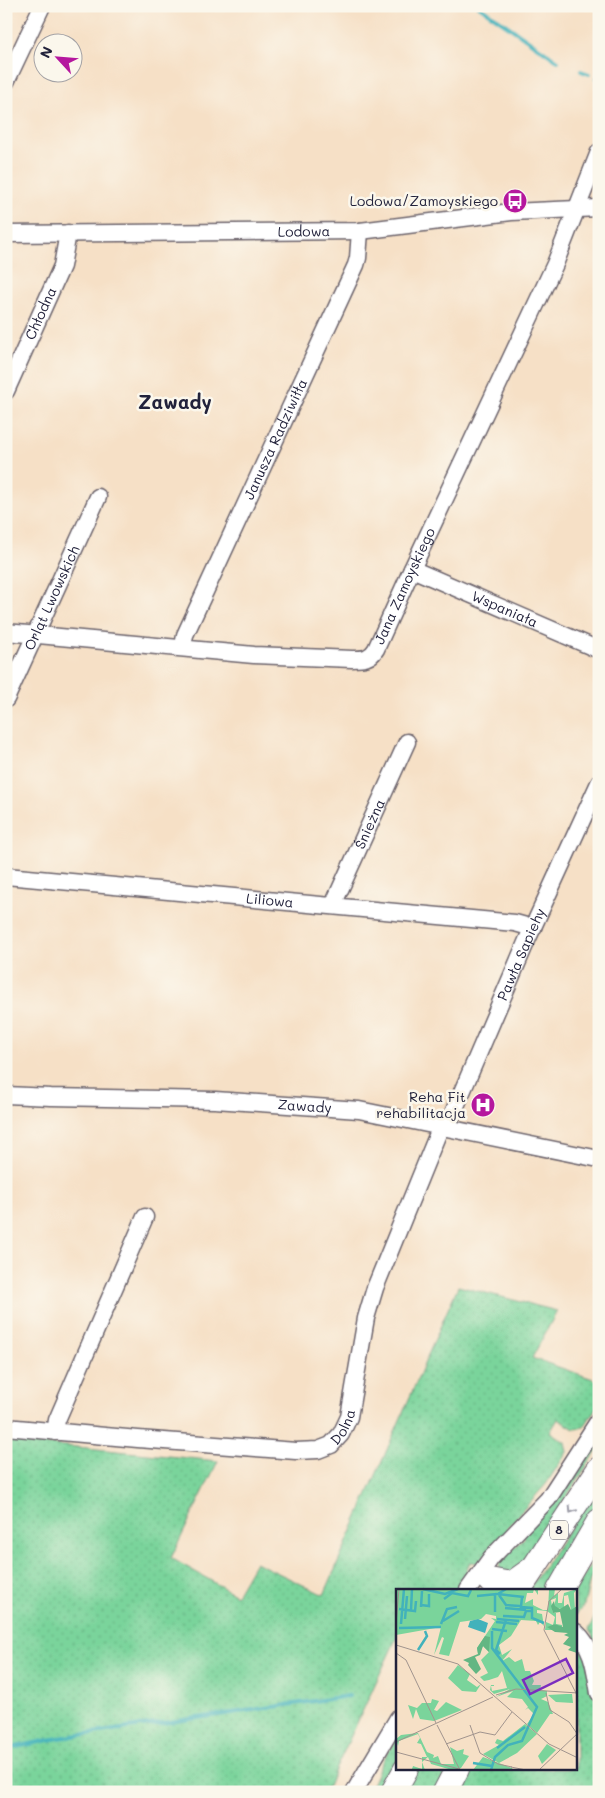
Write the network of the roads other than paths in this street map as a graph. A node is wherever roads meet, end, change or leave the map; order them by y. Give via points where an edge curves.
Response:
1 (42, 6) edge
2 (6, 82) edge
3 (599, 152) edge
4 (577, 208) junction
5 (599, 208) edge
6 (360, 230) junction
7 (68, 233) junction
8 (6, 234) edge
9 (6, 391) edge
10 (98, 497) dead end
11 (412, 569) junction
12 (6, 632) edge
13 (36, 634) junction
14 (183, 647) junction
15 (599, 650) edge
16 (6, 699) edge
17 (407, 742) dead end
18 (599, 783) edge
19 (6, 876) edge
20 (333, 906) junction
21 (533, 928) junction
22 (6, 1095) edge
23 (444, 1126) junction
24 (599, 1159) edge
25 (145, 1217) dead end
26 (599, 1420) edge
27 (6, 1428) edge
28 (55, 1432) junction
29 (599, 1469) edge
30 (599, 1521) edge
31 (574, 1566) junction
32 (534, 1568) junction
33 (484, 1584) edge
34 (520, 1589) edge
35 (561, 1589) edge
36 (566, 1589) edge
37 (578, 1634) edge
38 (599, 1693) edge
39 (396, 1721) edge
40 (405, 1770) edge
41 (457, 1770) edge
42 (354, 1792) edge
43 (393, 1792) edge
44 (445, 1792) edge

1 - 2 street
3 - 4 street, Jana Zamoyskiego
4 - 5 street, Lodowa
4 - 6 street, Lodowa via 511,212
4 - 11 street, Jana Zamoyskiego via 555,264
6 - 7 street, Lodowa
6 - 14 street, Janusza Radziwiłła via 356,265 184,635
7 - 8 street, Lodowa
7 - 9 street, Chłodna via 62,266
10 - 13 street, Orląt Lwowskich
11 - 14 street, Jana Zamoyskiego via 376,649 367,658 254,655
11 - 15 street, Wspaniała
12 - 13 street, Jana Zamoyskiego
13 - 14 street, Jana Zamoyskiego
13 - 16 street, Orląt Lwowskich
17 - 20 street, Śnieżna
18 - 21 street, Pawła Sapiehy
19 - 20 street, Liliowa
20 - 21 street, Liliowa via 515,922
21 - 23 street, Pawła Sapiehy
22 - 23 street, Zawady via 215,1100 350,1109
23 - 24 street, Zawady
23 - 28 street, Dolna via 376,1288 366,1318 349,1417 331,1445 306,1451
25 - 28 street via 57,1420
26 - 33 street via 548,1499 491,1558
27 - 28 street, Dolna
29 -> 32 highway, 8
30 - 31 highway, 8
31 - 35 highway, 8
31 - 36 highway
32 - 33 highway via 511,1584
32 - 34 highway, 8
37 - 38 street via 590,1650
39 - 42 street
40 - 43 highway
41 - 44 highway

